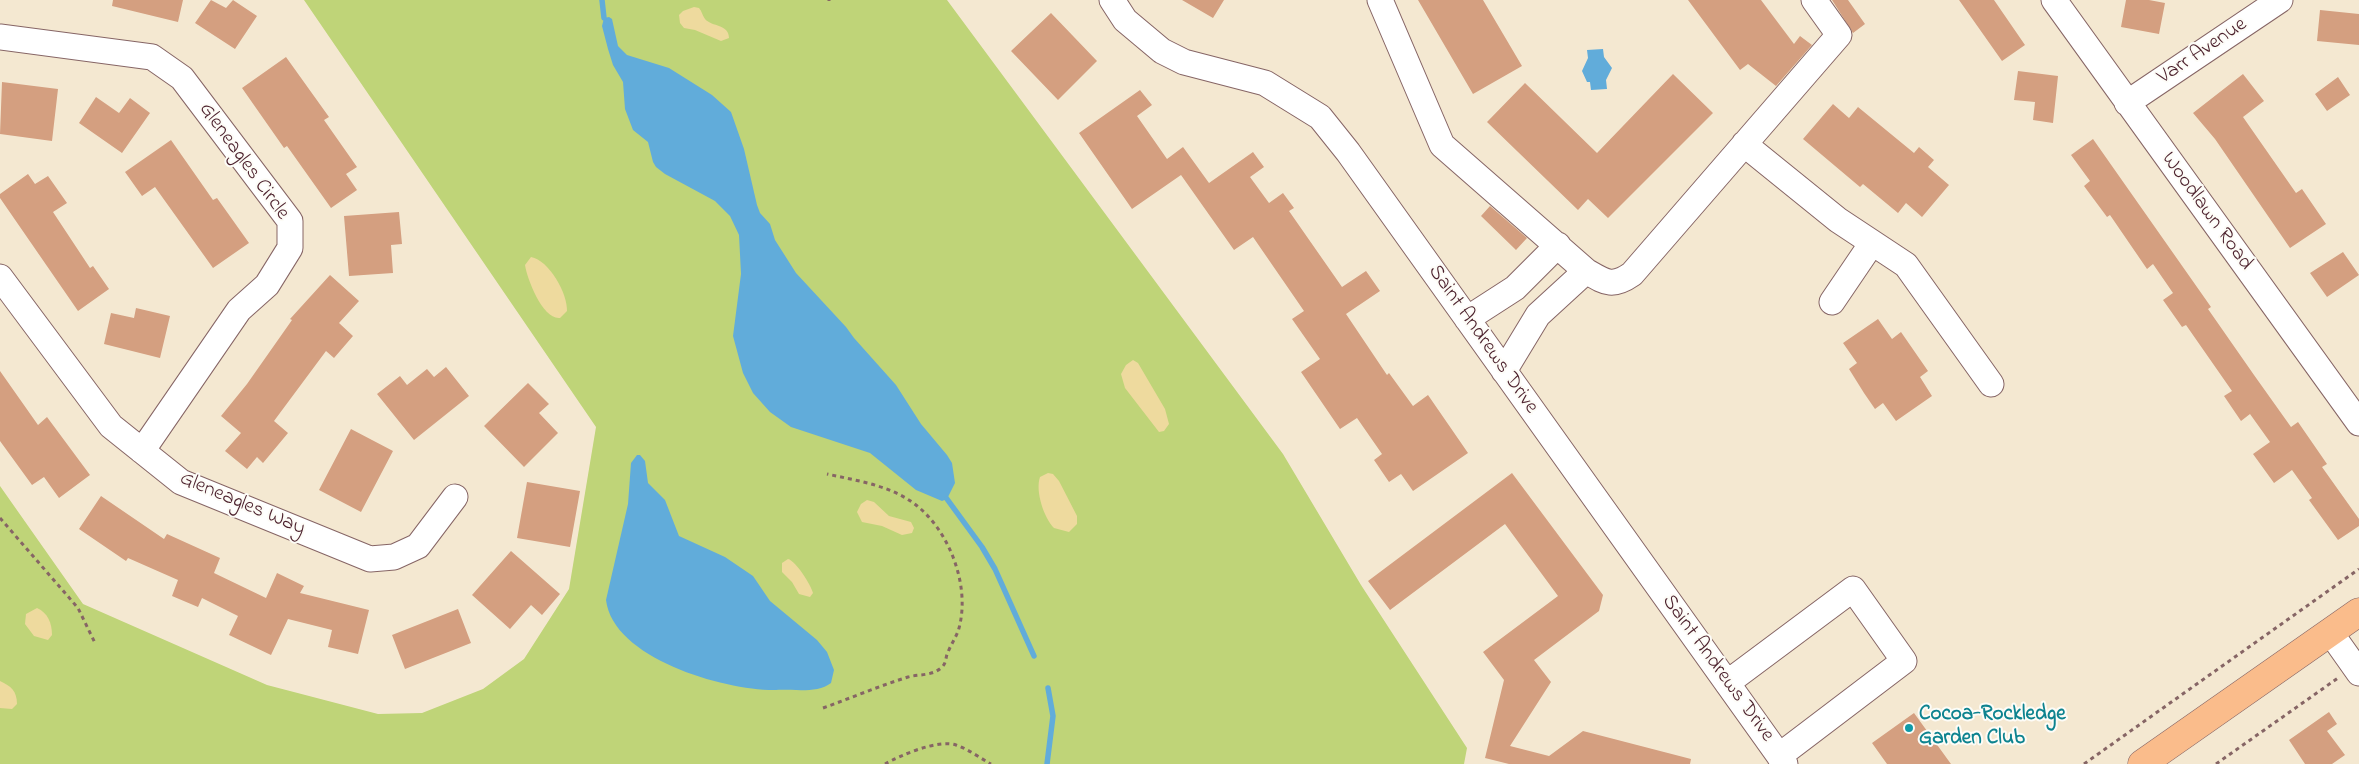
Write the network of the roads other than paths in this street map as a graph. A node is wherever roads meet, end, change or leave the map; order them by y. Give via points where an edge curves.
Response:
1 (1112, 0) edge
2 (1380, 0) edge
3 (1814, 0) edge
4 (2054, 0) edge
5 (2280, 0) edge
6 (0, 37) edge
7 (2127, 103) junction
8 (1744, 144) junction
9 (1872, 243) junction
10 (1558, 245) junction
11 (1586, 271) junction
12 (0, 277) edge
13 (1832, 302) dead end
14 (1467, 319) junction
15 (1504, 371) junction
16 (1991, 384) dead end
17 (2359, 423) edge
18 (142, 451) junction
19 (455, 497) dead end
20 (2359, 612) edge
21 (2330, 632) junction
22 (2351, 674) edge
23 (1727, 683) junction
24 (1782, 760) edge
25 (2142, 764) edge

1 - 14 street, Saint Andrews Drive via 1125,20 1162,51 1184,62 1265,83 1320,117
2 - 10 street via 1442,145
3 - 8 street via 1839,35
4 - 7 street, Woodlawn Road
5 - 7 street, Varr Avenue
6 - 18 street, Gleneagles Circle via 152,57 182,78 290,221 290,248 267,285 239,310
7 - 17 street, Woodlawn Road
8 - 9 street via 1838,220
8 - 11 street via 1632,274 1619,283 1607,282
9 - 13 street
9 - 16 street via 1906,265
10 - 11 street
10 - 14 street via 1515,288
11 - 15 street via 1538,315
12 - 18 street, Gleneagles Way via 111,426
14 - 15 street, Saint Andrews Drive
15 - 23 street, Saint Andrews Drive
18 - 19 street, Gleneagles Way via 180,482 370,558 394,557 418,546
20 - 21 main road
21 - 22 street
21 - 25 main road
23 - 24 street, Saint Andrews Drive
23 - 24 street via 1853,589 1904,661

